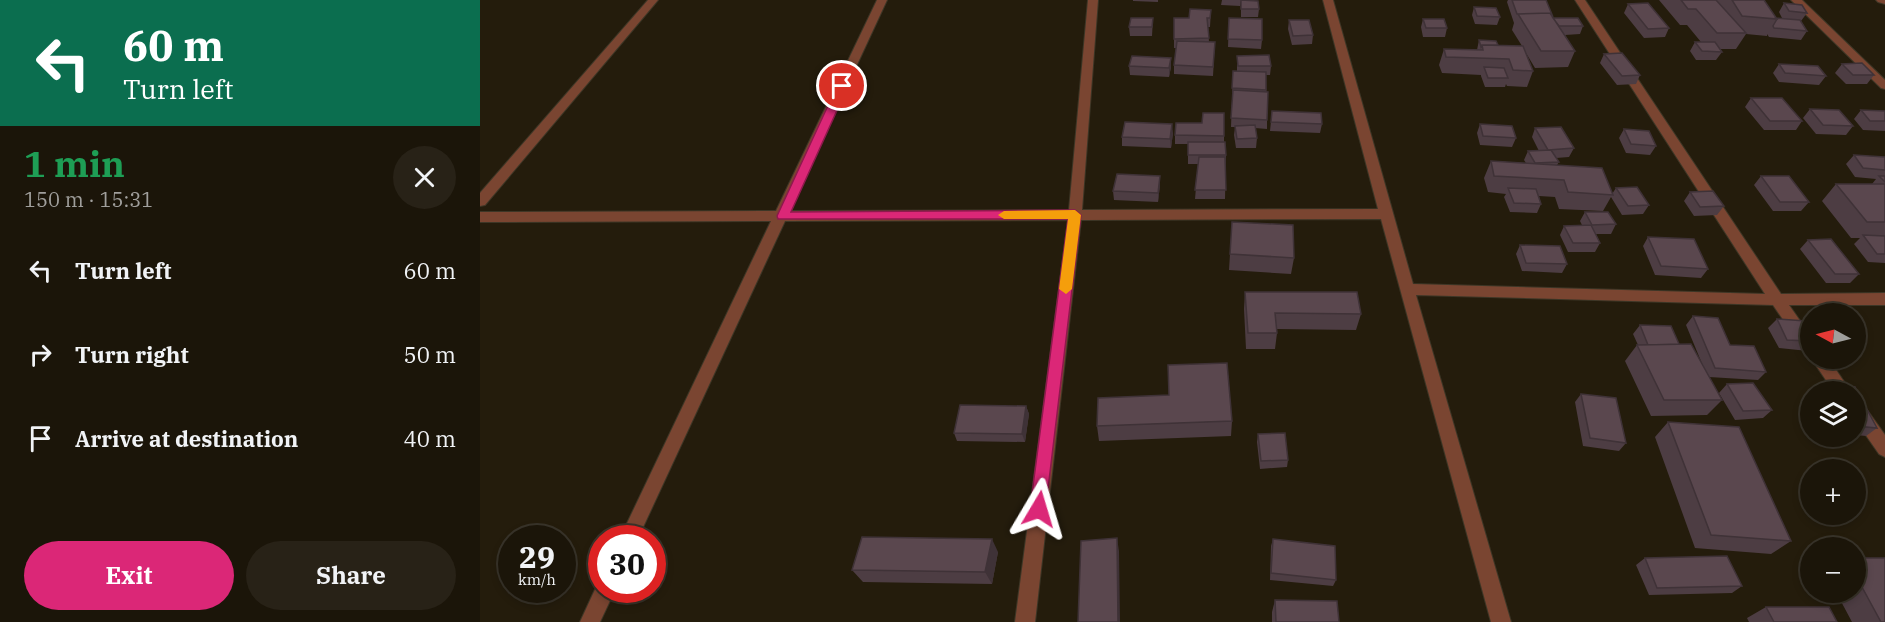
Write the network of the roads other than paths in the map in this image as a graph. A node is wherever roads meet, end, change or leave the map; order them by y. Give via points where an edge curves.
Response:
1 (653, 0) edge
2 (882, 0) edge
3 (1093, 0) edge
4 (1328, 0) edge
5 (1580, 0) edge
6 (1796, 0) edge
7 (1881, 0) edge
8 (1885, 1) edge
9 (1885, 86) edge
10 (480, 202) edge
11 (1386, 214) junction
12 (1075, 215) junction
13 (783, 216) junction
14 (480, 217) edge
15 (1407, 289) junction
16 (1885, 299) edge
17 (1777, 300) junction
18 (1800, 332) edge
19 (1866, 422) edge
20 (1885, 449) edge
21 (635, 525) edge
22 (599, 603) edge
23 (590, 622) edge
24 (1025, 622) edge
25 (1501, 622) edge

1 - 10 street
2 - 13 street
3 - 12 street
4 - 11 street
5 - 17 street
6 - 9 street
7 - 8 street
11 - 12 street
11 - 15 street
12 - 13 street
12 - 24 street
13 - 14 street
13 - 21 street
15 - 17 street
15 - 25 street
16 - 17 street
17 - 18 street
19 - 20 street
22 - 23 street

